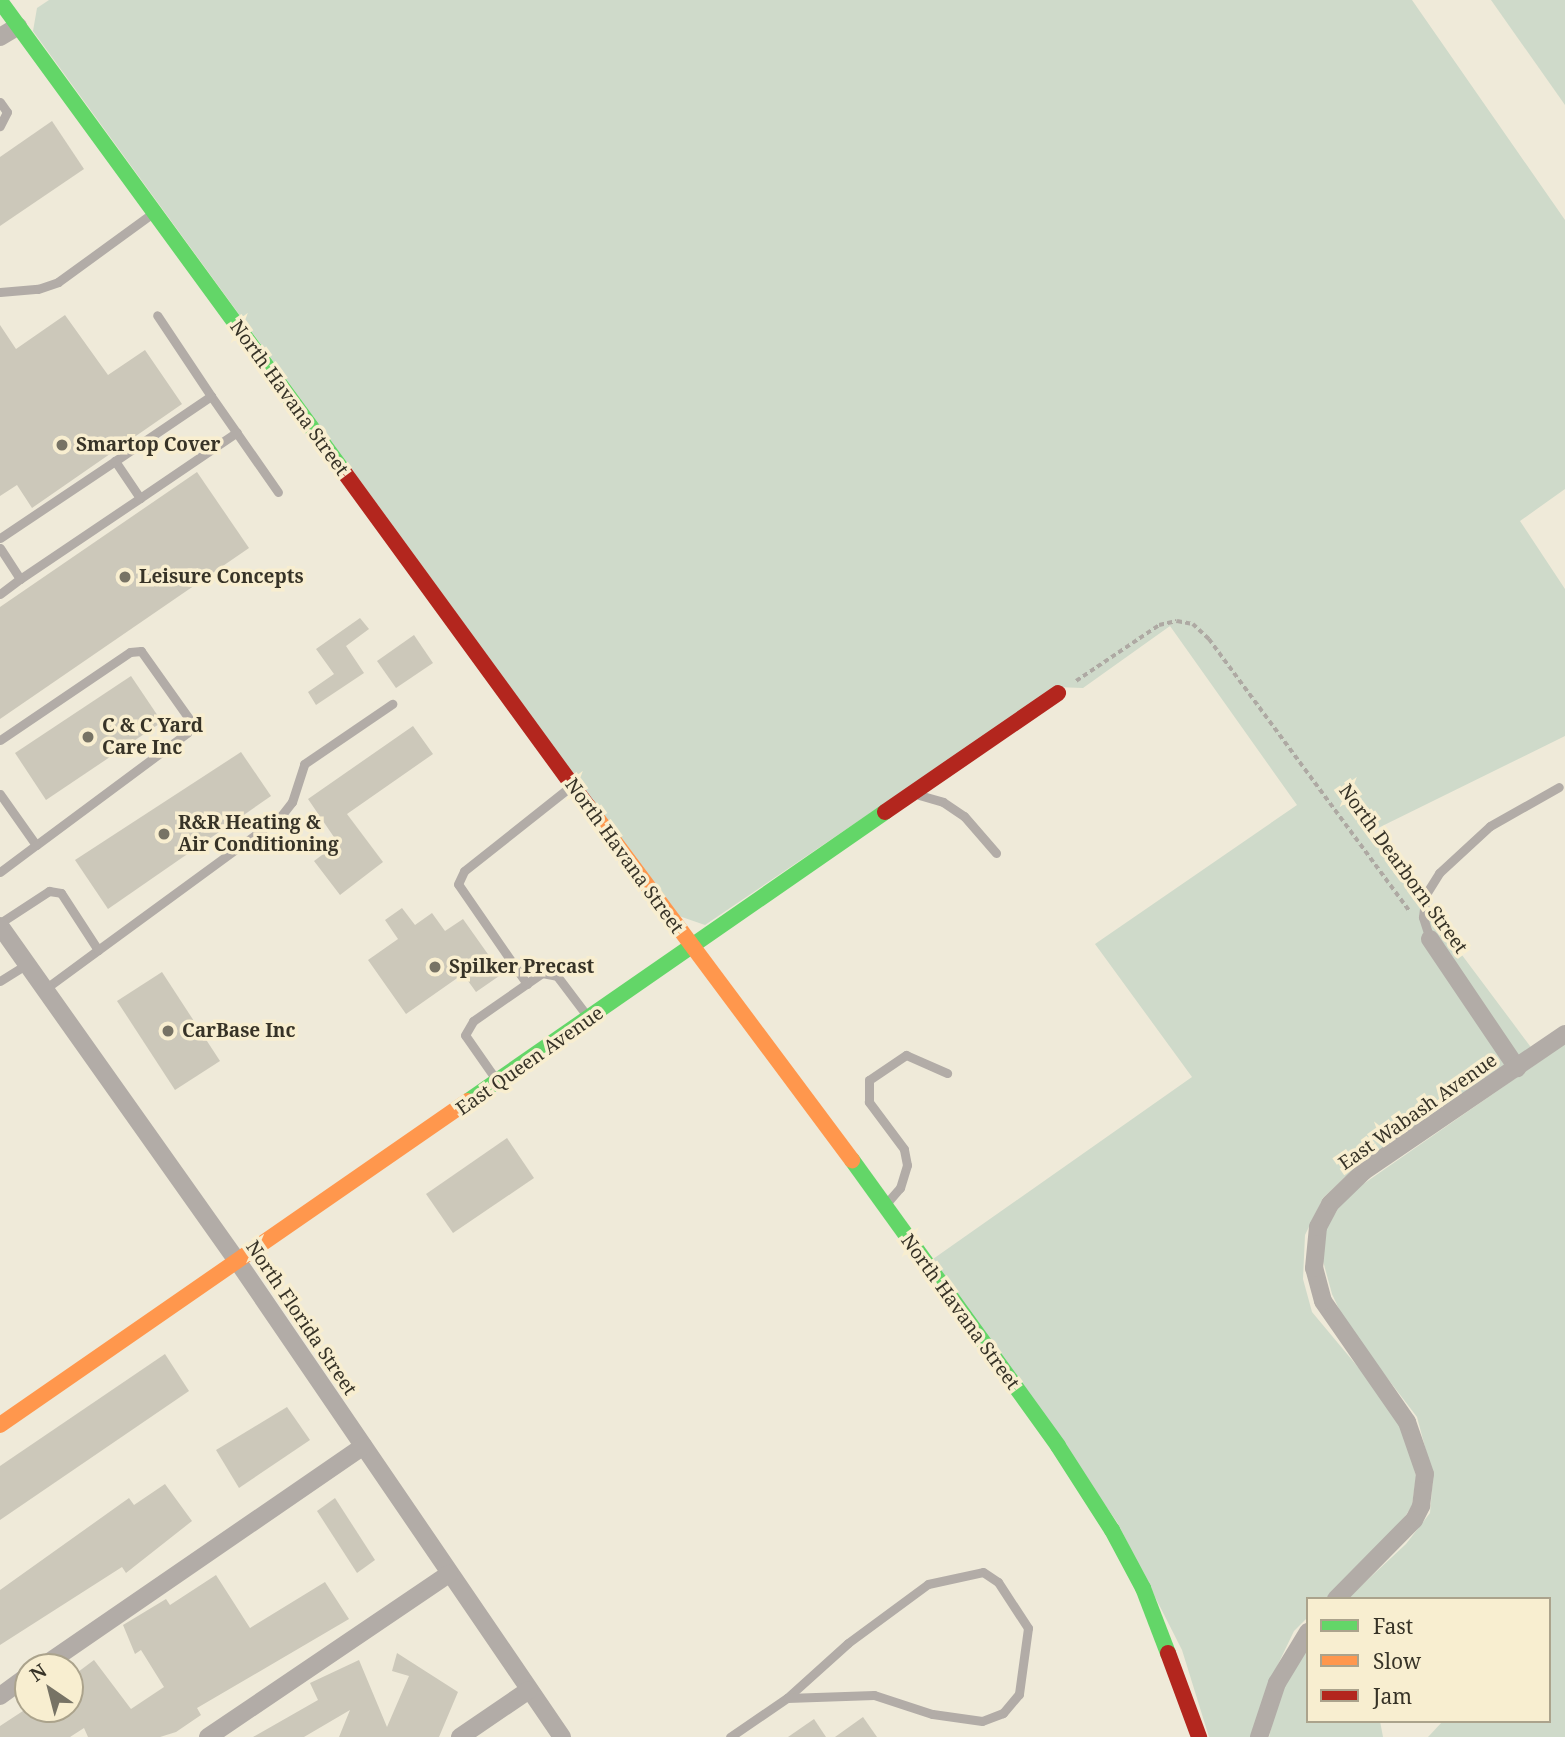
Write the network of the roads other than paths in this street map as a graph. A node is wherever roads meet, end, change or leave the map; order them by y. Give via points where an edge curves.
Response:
1 (0, 1) edge
2 (18, 26) junction
3 (0, 37) edge
4 (0, 102) edge
5 (0, 126) edge
6 (154, 213) junction
7 (0, 292) edge
8 (157, 316) dead end
9 (211, 396) junction
10 (237, 432) junction
11 (115, 461) junction
12 (278, 492) dead end
13 (140, 498) junction
14 (0, 538) edge
15 (0, 548) edge
16 (20, 579) junction
17 (0, 594) edge
18 (1058, 693) road end
19 (392, 704) dead end
20 (0, 740) edge
21 (573, 785) junction
22 (1559, 787) dead end
23 (0, 793) edge
24 (916, 794) junction
25 (36, 845) junction
26 (996, 853) dead end
27 (0, 872) edge
28 (0, 924) edge
29 (1430, 939) joint
30 (692, 949) junction
31 (98, 950) junction
32 (27, 964) junction
33 (0, 981) edge
34 (527, 984) junction
35 (45, 989) junction
36 (590, 1020) junction
37 (1565, 1034) edge
38 (1517, 1069) junction
39 (947, 1073) dead end
40 (498, 1083) junction
41 (884, 1206) junction
42 (238, 1262) junction
43 (0, 1425) edge
44 (363, 1446) junction
45 (449, 1574) junction
46 (1338, 1597) edge
47 (1306, 1635) edge
48 (61, 1653) edge
49 (529, 1690) junction
50 (787, 1698) junction
51 (208, 1737) edge
52 (460, 1737) edge
53 (562, 1737) edge
54 (730, 1737) edge
55 (1199, 1737) edge
56 (1259, 1737) edge

1 - 2 street, North Havana Street
2 - 3 street
2 - 6 street, North Havana Street
4 - 5 lane via 7,112
6 - 7 lane via 58,282 38,289
6 - 21 street, North Havana Street
8 - 9 lane
9 - 10 lane
9 - 11 lane
10 - 12 lane
10 - 13 lane
11 - 13 lane
11 - 14 lane
13 - 16 lane
15 - 16 lane
16 - 17 lane
18 - 24 street, East Queen Avenue
19 - 31 lane via 304,764 292,802 281,817
20 - 25 lane via 130,652 141,651 190,720 187,733
21 - 30 street, North Havana Street
21 - 34 lane via 464,870 458,884
22 - 29 lane via 1490,826 1439,873 1425,906
23 - 25 lane
24 - 26 lane via 964,816
24 - 30 street, East Queen Avenue
25 - 27 lane
28 - 31 lane via 49,891 61,893
28 - 32 street, North Florida Street
29 - 38 street, North Dearborn Street
30 - 36 street, East Queen Avenue
30 - 41 street, North Havana Street via 765,1039
31 - 35 lane
32 - 33 lane
32 - 35 street, North Florida Street
34 - 36 lane via 542,973 557,976
34 - 40 lane via 473,1021 464,1035
35 - 42 street, North Florida Street
36 - 40 street, East Queen Avenue
37 - 38 street, East Wabash Avenue
38 - 46 street, East Wabash Avenue via 1357,1177 1330,1204 1314,1240 1314,1268 1323,1301 1407,1422 1425,1474 1414,1521
39 - 41 lane via 906,1055 869,1080 869,1102 904,1149 906,1165 900,1188
40 - 42 street, East Queen Avenue
41 - 55 street, North Havana Street via 1058,1446 1112,1530 1154,1614
42 - 43 street, East Queen Avenue
42 - 44 street, North Florida Street
44 - 45 street, North Florida Street
44 - 48 street
45 - 49 street, North Florida Street
45 - 51 street
47 - 56 street via 1278,1683
49 - 52 street
49 - 53 street, North Florida Street
50 - 50 lane via 874,1695 932,1714 982,1721 1003,1713 1019,1694 1028,1628 999,1582 983,1572 959,1574 928,1584 890,1610
50 - 54 lane

